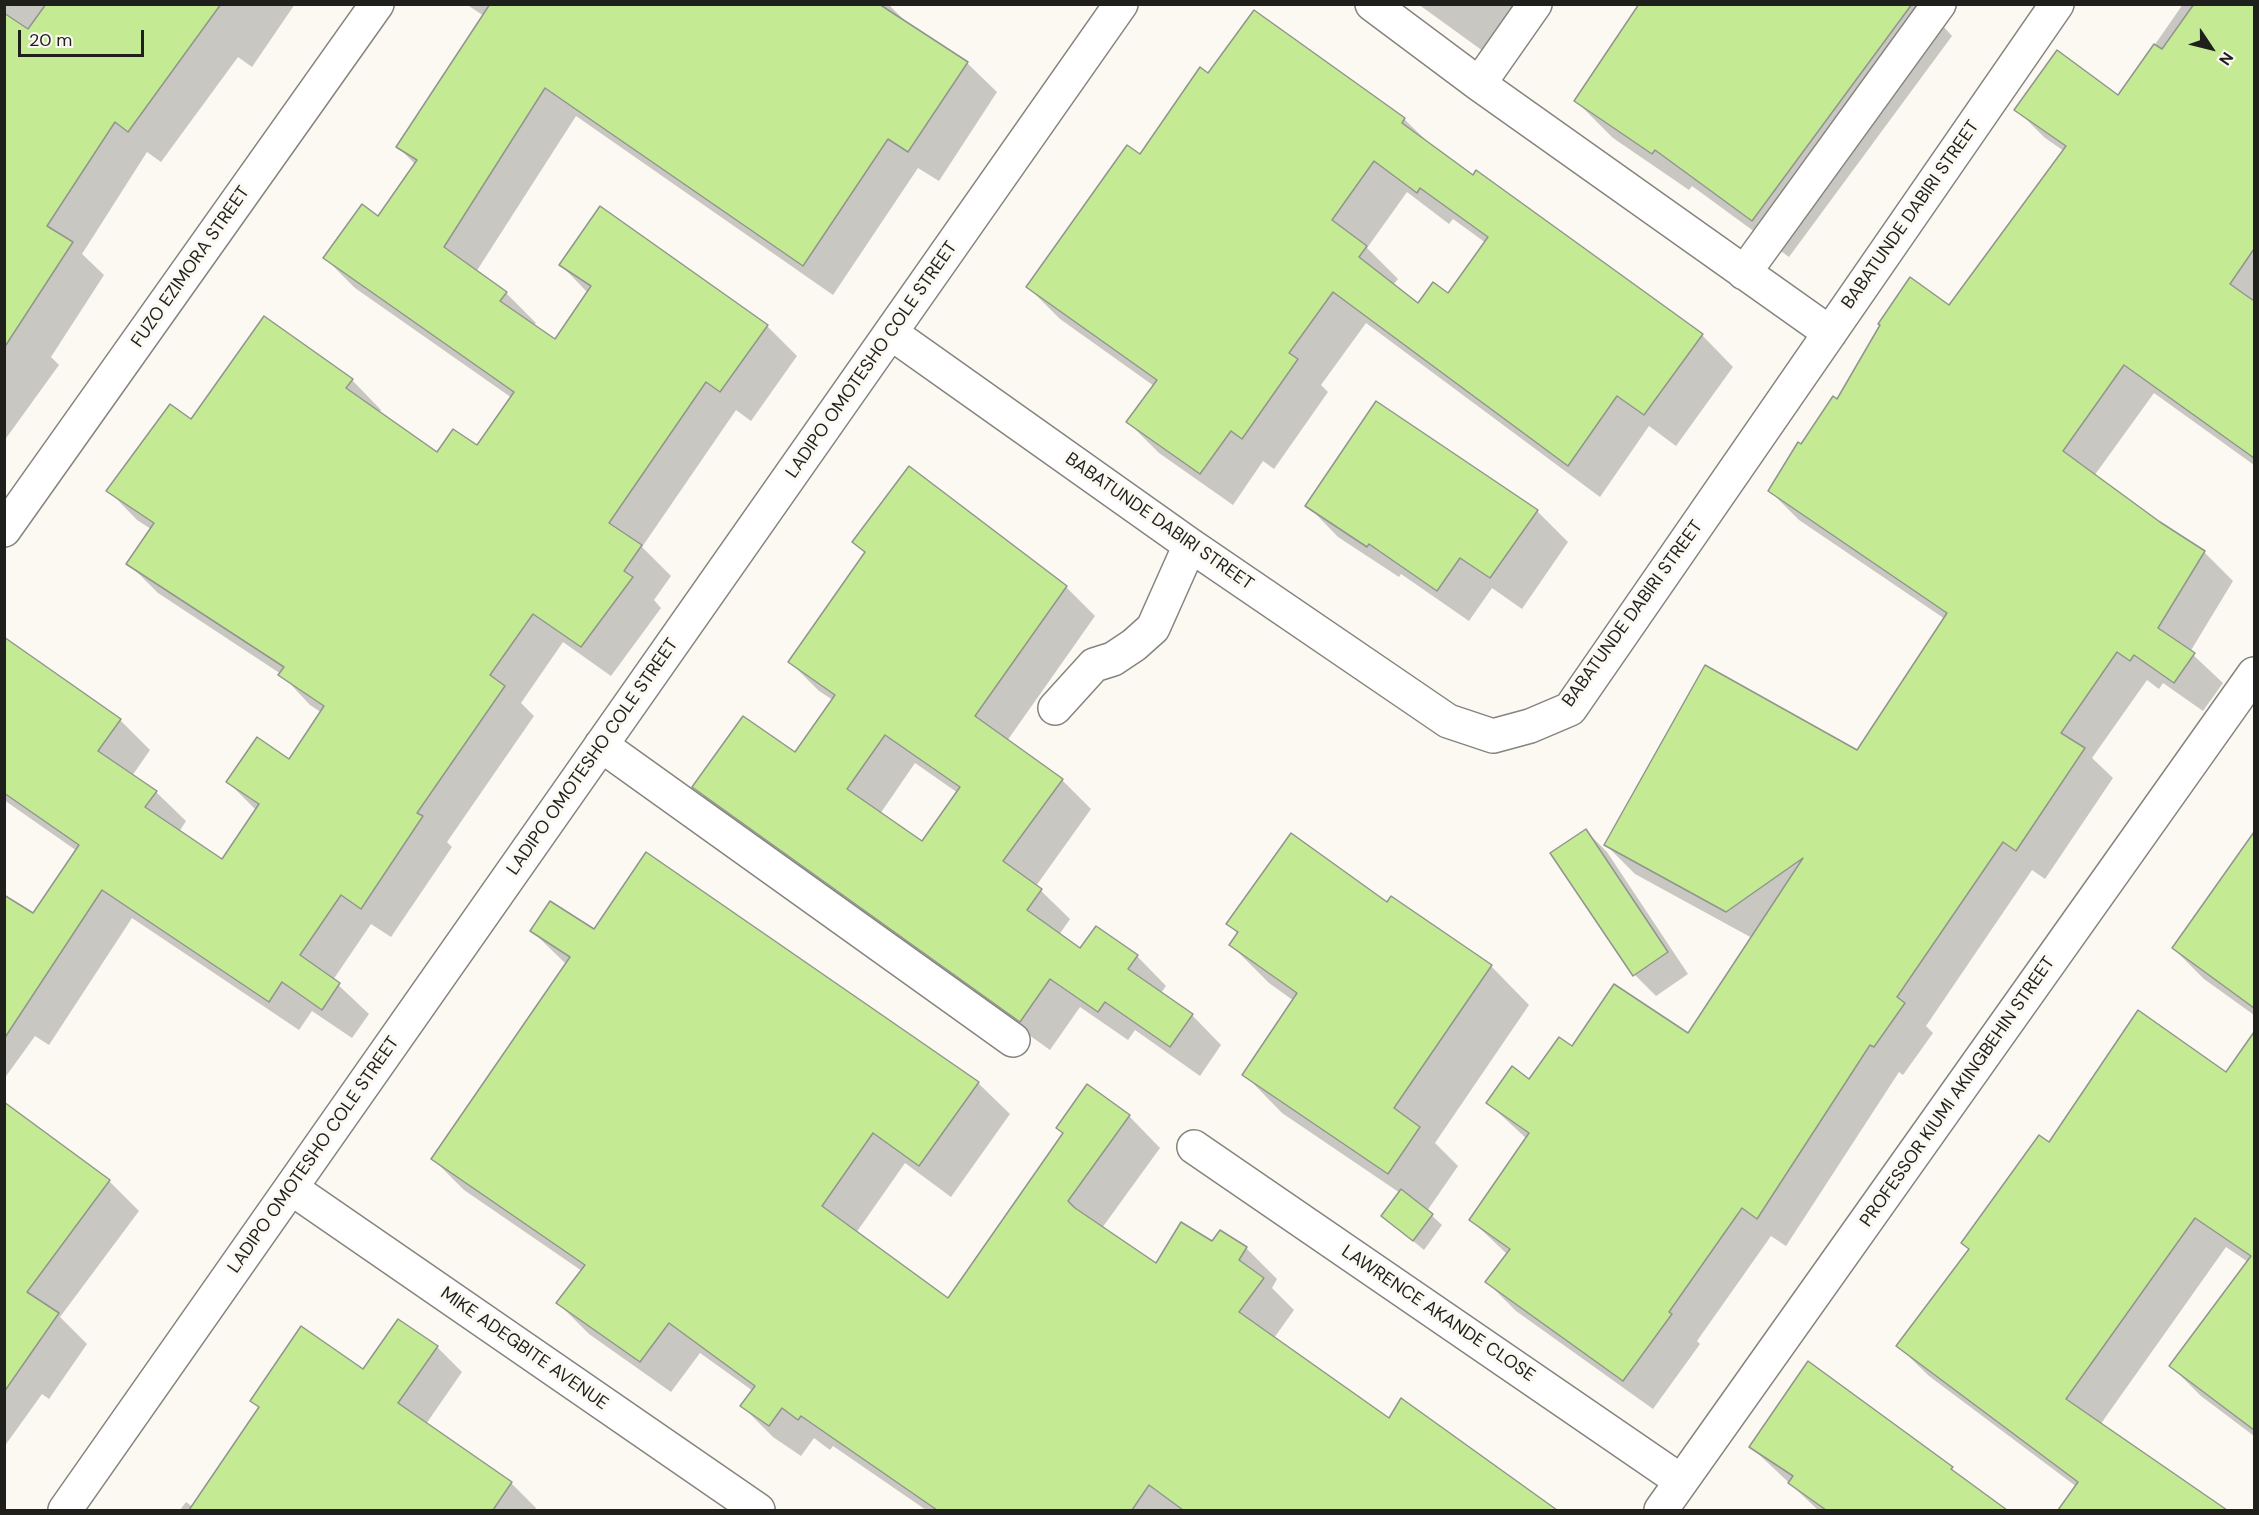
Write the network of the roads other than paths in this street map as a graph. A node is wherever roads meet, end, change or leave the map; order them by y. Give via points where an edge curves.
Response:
1 (377, 4) edge
2 (1372, 4) edge
3 (1535, 4) edge
4 (1939, 4) edge
5 (2057, 4) edge
6 (1120, 5) edge
7 (1479, 84) junction
8 (1744, 273) junction
9 (891, 333) junction
10 (1830, 333) junction
11 (4, 530) edge
12 (1190, 545) junction
13 (2254, 674) edge
14 (1055, 708) dead end
15 (601, 745) junction
16 (1014, 1040) dead end
17 (1194, 1147) dead end
18 (291, 1188) junction
19 (1682, 1481) junction
20 (65, 1510) edge
21 (758, 1510) edge
22 (1660, 1510) edge

1 - 11 street, FUZO EZIMORA STREET
2 - 7 street
3 - 7 street
4 - 8 street
5 - 10 street, BABATUNDE DABIRI STREET
6 - 9 street, LADIPO OMOTESHO COLE STREET
7 - 8 street
8 - 10 street
9 - 12 street, BABATUNDE DABIRI STREET
9 - 15 street, LADIPO OMOTESHO COLE STREET
10 - 12 street, BABATUNDE DABIRI STREET via 1570,709 1530,726 1493,736 1448,722
12 - 14 street via 1153,628 1120,654 1094,665
13 - 19 street, PROFESSOR KIUMI AKINGBEHIN STREET
15 - 16 street
15 - 18 street, LADIPO OMOTESHO COLE STREET
17 - 19 street, LAWRENCE AKANDE CLOSE
18 - 20 street, LADIPO OMOTESHO COLE STREET
18 - 21 street, MIKE ADEGBITE AVENUE
19 - 22 street, PROFESSOR KIUMI AKINGBEHIN STREET

